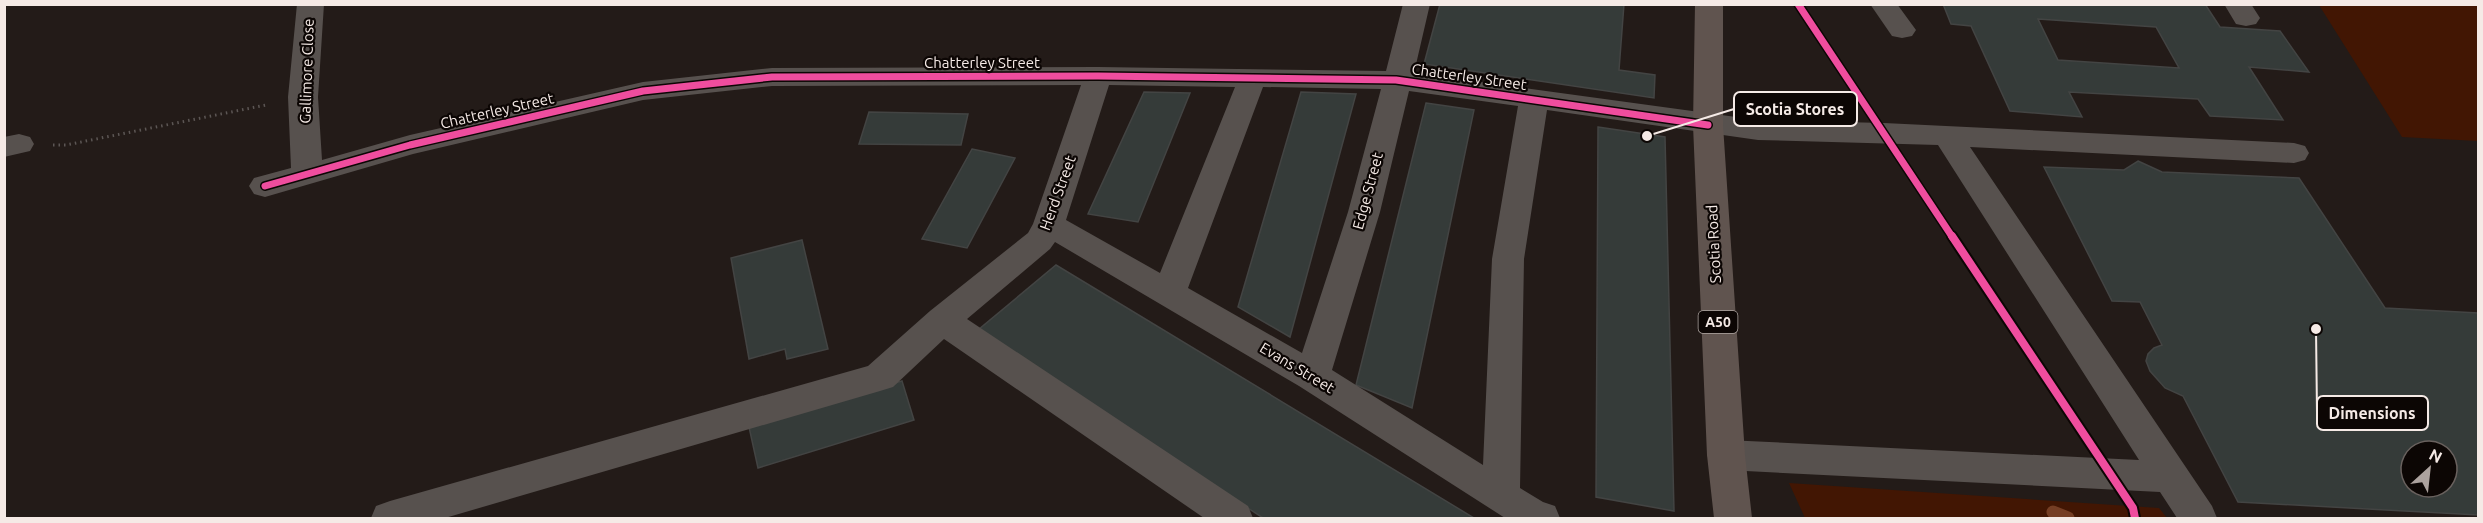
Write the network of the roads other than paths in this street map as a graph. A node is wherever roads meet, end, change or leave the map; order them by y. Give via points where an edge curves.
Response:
1 (310, 4) edge
2 (1418, 4) edge
3 (1709, 4) edge
4 (1883, 4) edge
5 (1902, 30) dead end
6 (1098, 76) junction
7 (1253, 77) junction
8 (1396, 80) junction
9 (1534, 100) junction
10 (1708, 125) junction
11 (1947, 136) junction
12 (2294, 153) dead end
13 (307, 173) junction
14 (264, 186) dead end
15 (1049, 224) junction
16 (1169, 293) junction
17 (935, 326) junction
18 (1312, 376) junction
19 (1725, 455) junction
20 (2169, 477) junction
21 (1526, 512) edge
22 (390, 519) edge
23 (1234, 519) edge
24 (1733, 519) edge
25 (2198, 519) edge

1 - 13 street, Gallimore Close via 303,97
2 - 8 street, Edge Street
3 - 10 main road, Scotia Road / A50
4 - 5 street
6 - 7 street, Chatterley Street
6 - 13 street, Chatterley Street via 772,77 701,83 580,105
6 - 15 street, Herd Street
7 - 8 street, Chatterley Street
7 - 16 street
8 - 9 street, Chatterley Street
8 - 18 street, Edge Street via 1364,212
9 - 10 street, Chatterley Street
9 - 21 street via 1508,259
10 - 11 street, Chatterley Street
10 - 19 main road, Scotia Road / A50
11 - 12 street, Chatterley Street
11 - 20 street
13 - 14 street, Chatterley Street
15 - 16 street, Evans Street
15 - 17 street, Herd Street via 1039,241
16 - 18 street, Evans Street
17 - 22 street, Herd Street via 880,377
17 - 23 street
18 - 21 street, Evans Street
19 - 20 street
19 - 24 main road, Scotia Road / A50
20 - 25 street

